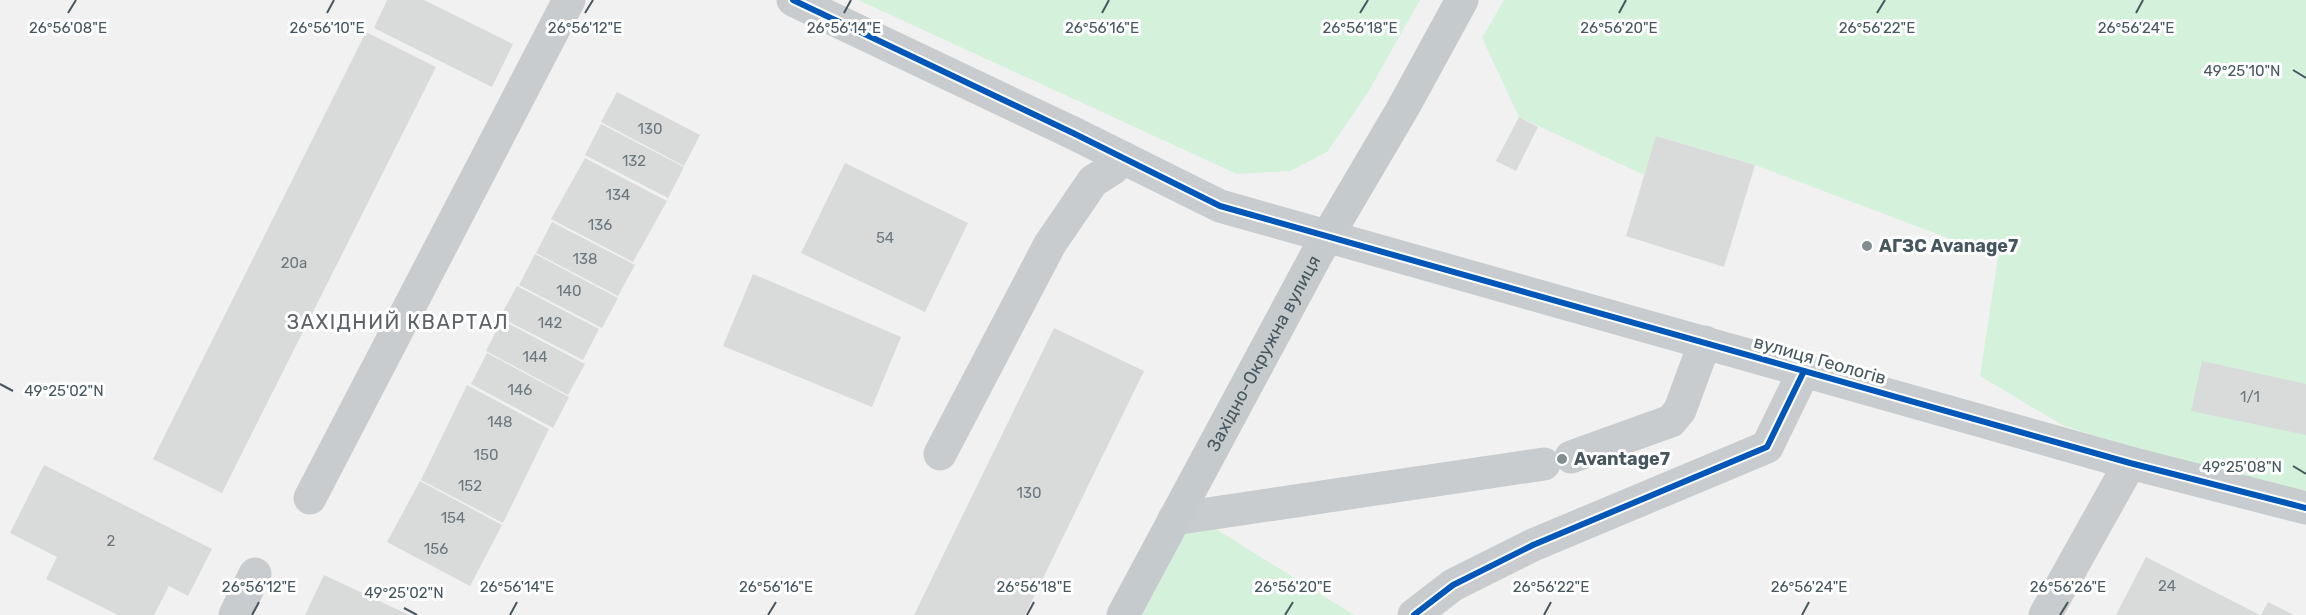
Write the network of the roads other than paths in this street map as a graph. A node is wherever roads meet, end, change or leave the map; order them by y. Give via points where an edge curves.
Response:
1 (569, 0) edge
2 (793, 0) edge
3 (1462, 0) edge
4 (1124, 159) junction
5 (1327, 236) junction
6 (1705, 342) junction
7 (1804, 371) junction
8 (940, 454) dead end
9 (2130, 463) junction
10 (310, 498) dead end
11 (2306, 508) edge
12 (1174, 519) junction
13 (255, 574) dead end
14 (235, 615) edge
15 (1123, 615) edge
16 (1414, 615) edge
17 (2045, 615) edge

1 - 10 street
2 - 4 street, вулиця Геологів
3 - 5 main road, Західно-Окружна вулиця
4 - 5 street, вулиця Геологів via 1220,206
4 - 8 street via 1093,181 1050,244
5 - 6 street, вулиця Геологів
5 - 12 main road, Західно-Окружна вулиця
6 - 7 street, вулиця Геологів
6 - 12 street via 1680,410 1671,420 1557,460
7 - 9 street, вулиця Геологів
7 - 16 street via 1767,447 1533,545 1453,585
9 - 11 street, вулиця Геологів
9 - 17 street
12 - 15 main road, Західно-Окружна вулиця
13 - 14 street

